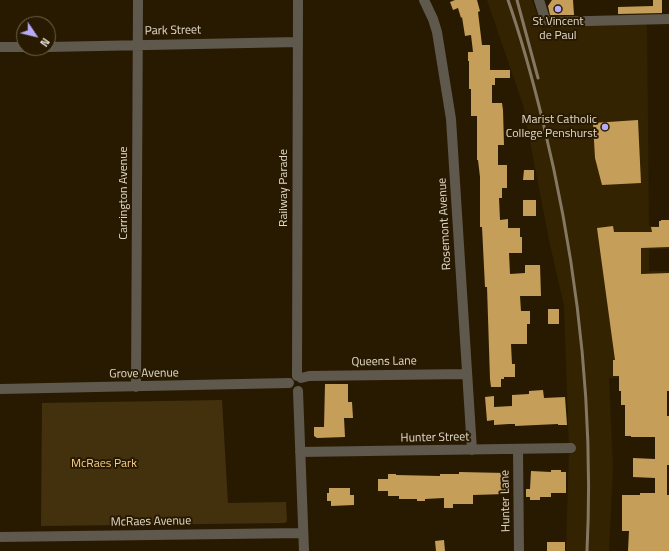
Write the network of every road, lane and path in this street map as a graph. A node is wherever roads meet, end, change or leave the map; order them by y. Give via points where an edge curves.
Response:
1 (138, 0) edge
2 (298, 0) edge
3 (424, 0) edge
4 (539, 0) edge
5 (669, 20) edge
6 (298, 42) junction
7 (138, 45) junction
8 (56, 46) edge
9 (0, 47) edge
10 (16, 47) edge
11 (467, 374) junction
12 (296, 379) junction
13 (136, 386) junction
14 (0, 389) edge
15 (571, 448) dead end
16 (472, 450) junction
17 (518, 450) junction
18 (300, 452) junction
19 (303, 533) junction
20 (0, 537) edge
21 (304, 551) edge
22 (519, 551) edge

1 - 7 street, Carrington Avenue
2 - 6 street, Railway Parade
3 - 11 street, Rosemont Avenue via 434,19 437,32 451,118
4 - 5 street via 545,19 550,22
6 - 7 street, Park Street
6 - 12 street, Railway Parade
7 - 8 street, Park Street
7 - 13 street, Carrington Avenue
9 - 10 street
11 - 12 street, Queens Lane via 309,376
11 - 16 street, Rosemont Avenue
12 - 13 street, Grove Avenue
12 - 18 street, Railway Parade via 304,382 298,391
13 - 14 street, Grove Avenue
15 - 17 street, Hunter Street
16 - 17 street, Hunter Street
16 - 18 street, Hunter Street
17 - 22 street, Hunter Lane
18 - 19 street
19 - 20 street, McRaes Avenue
19 - 21 street

